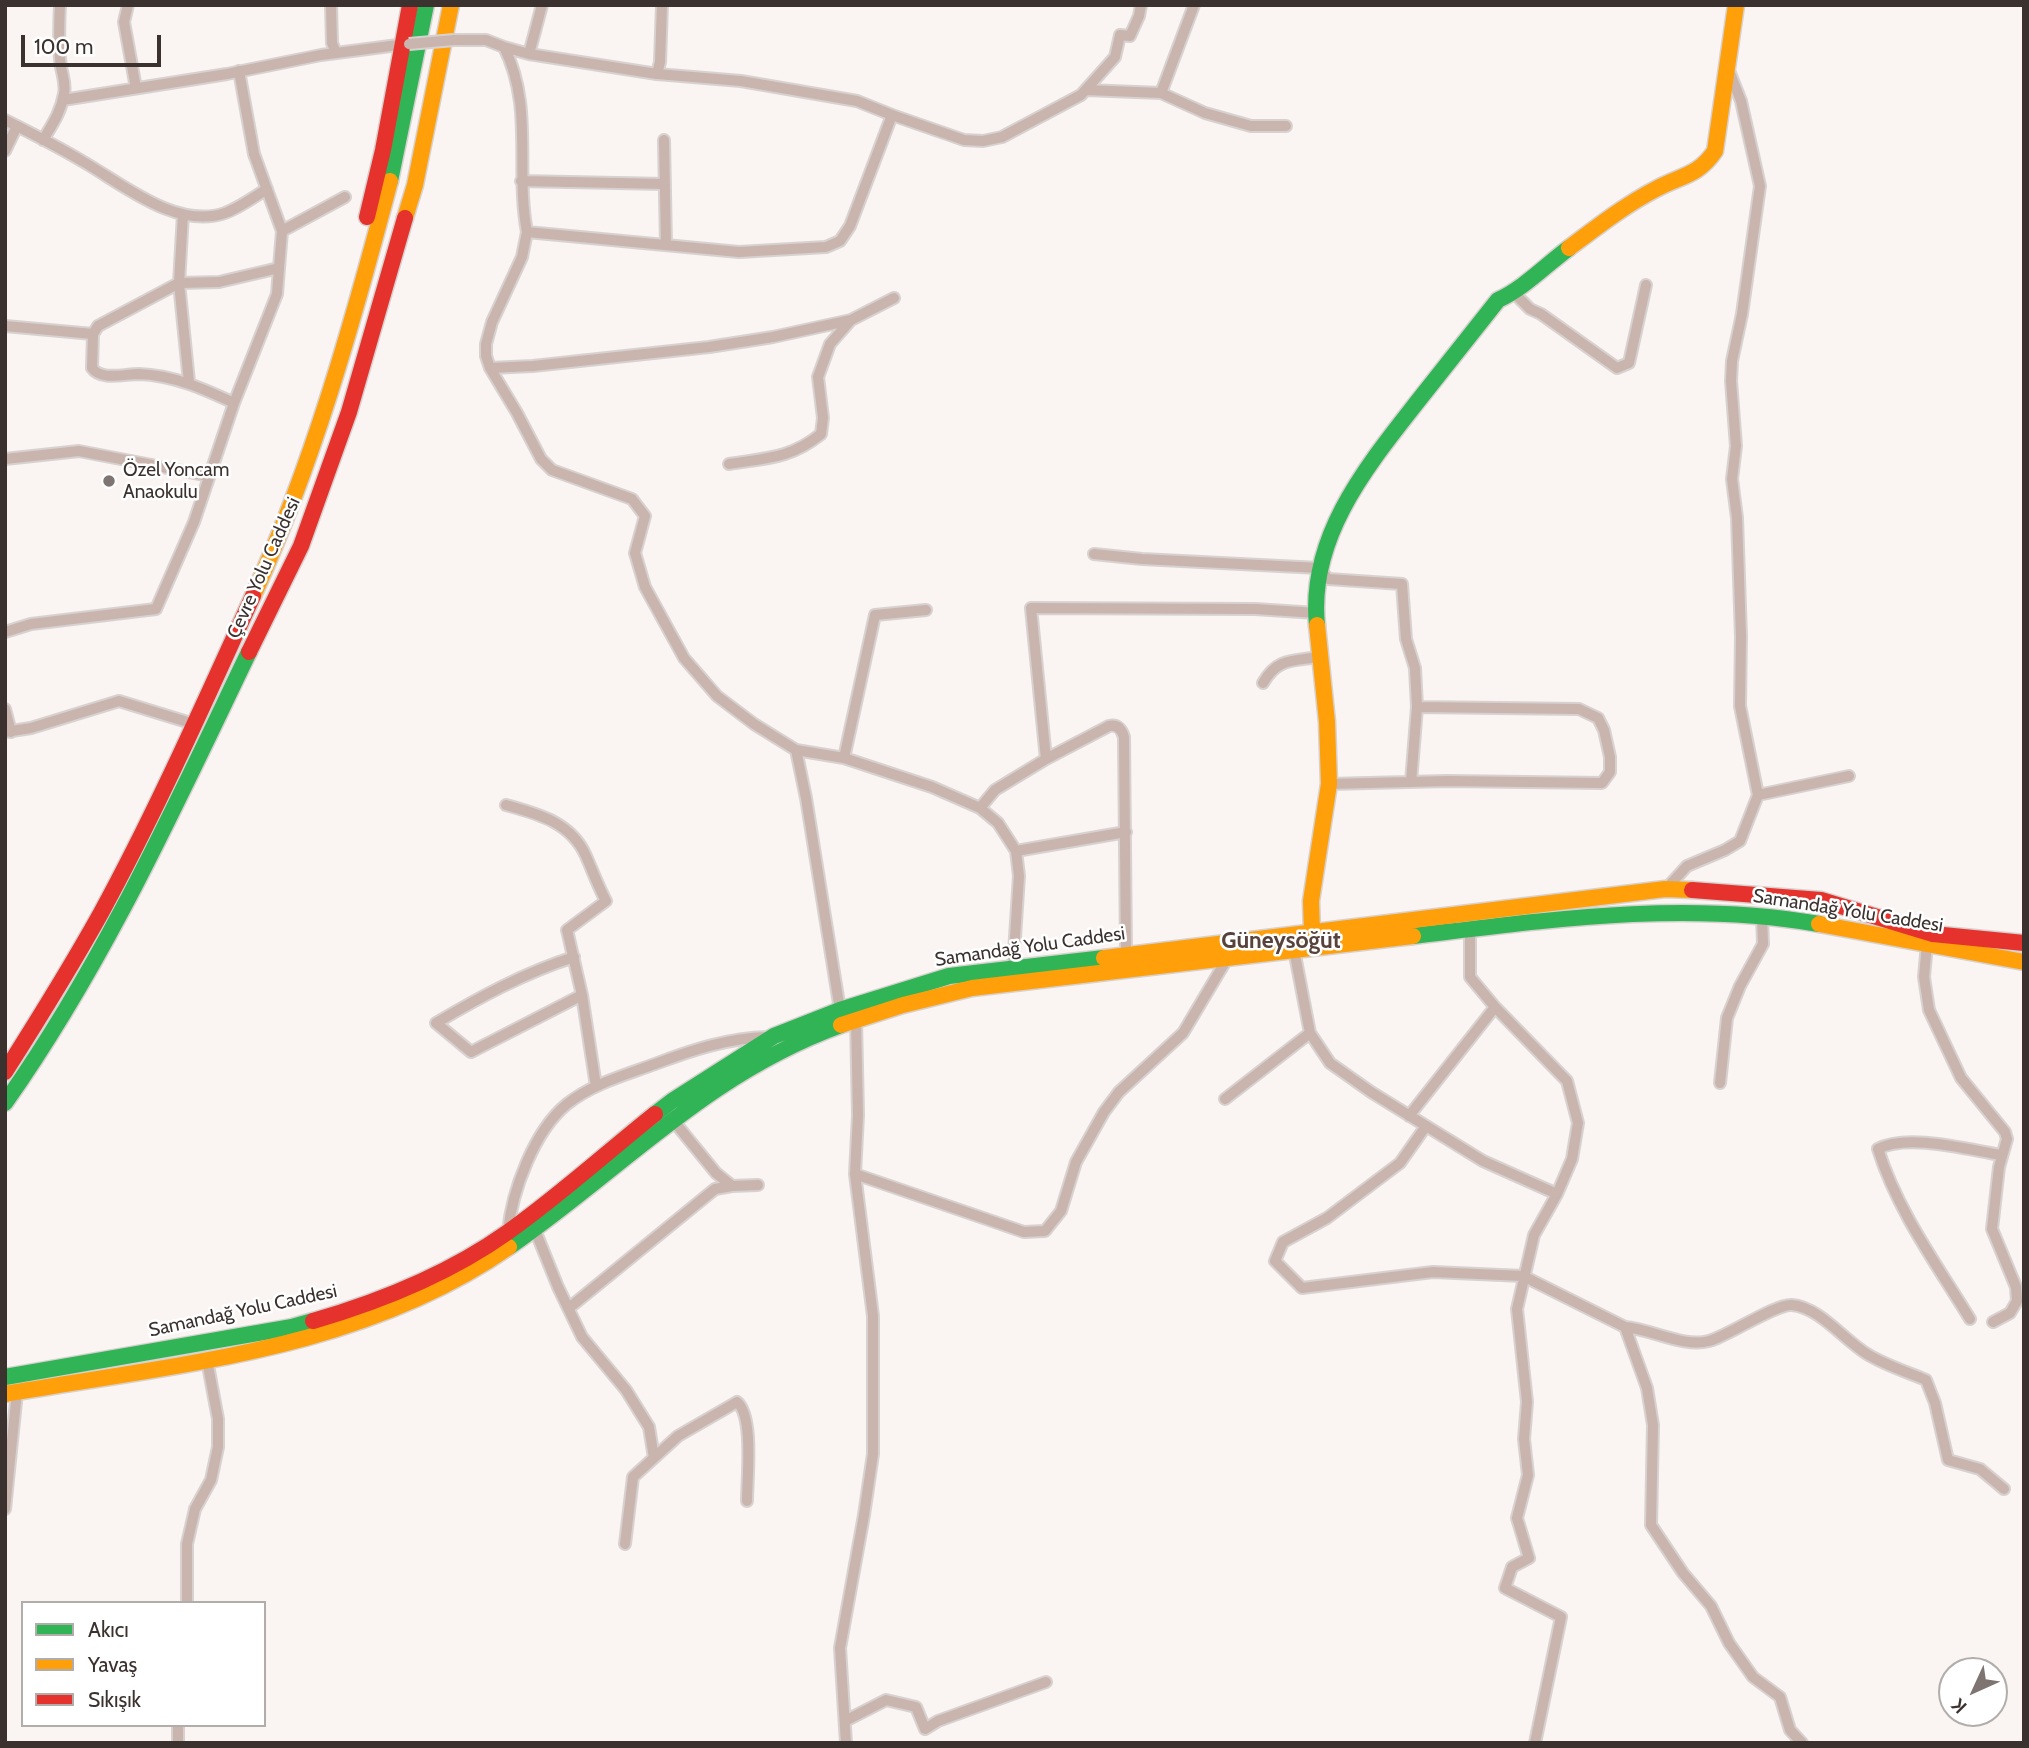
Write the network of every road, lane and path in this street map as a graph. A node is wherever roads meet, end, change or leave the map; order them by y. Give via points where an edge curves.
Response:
1 (60, 5) edge
2 (128, 5) edge
3 (331, 5) edge
4 (410, 5) edge
5 (426, 5) edge
6 (452, 5) edge
7 (463, 5) edge
8 (542, 5) edge
9 (662, 5) edge
10 (1141, 5) edge
11 (1194, 5) edge
12 (1735, 5) edge
13 (456, 40) junction
14 (406, 44) junction
15 (504, 47) junction
16 (336, 53) junction
17 (529, 54) junction
18 (1728, 68) junction
19 (239, 71) junction
20 (657, 74) junction
21 (136, 88) junction
22 (1086, 90) junction
23 (1161, 93) junction
24 (63, 100) junction
25 (892, 115) junction
26 (5, 120) edge
27 (17, 126) junction
28 (1286, 126) dead end
29 (43, 140) junction
30 (664, 140) dead end
31 (5, 150) edge
32 (521, 181) junction
33 (664, 184) junction
34 (267, 189) junction
35 (345, 197) dead end
36 (183, 214) junction
37 (282, 231) junction
38 (527, 232) junction
39 (666, 245) junction
40 (279, 268) junction
41 (179, 283) junction
42 (1646, 285) dead end
43 (1514, 293) junction
44 (894, 298) dead end
45 (352, 315) junction
46 (851, 320) junction
47 (5, 326) edge
48 (93, 334) junction
49 (490, 368) junction
50 (361, 369) junction
51 (188, 382) junction
52 (234, 403) junction
53 (5, 459) edge
54 (729, 464) dead end
55 (209, 476) junction
56 (1094, 554) dead end
57 (1319, 568) junction
58 (926, 610) dead end
59 (1316, 613) junction
60 (5, 632) edge
61 (1319, 657) junction
62 (1263, 683) dead end
63 (1417, 707) junction
64 (5, 709) edge
65 (194, 724) junction
66 (8, 732) edge
67 (796, 750) junction
68 (844, 758) junction
69 (1046, 759) junction
70 (1849, 776) dead end
71 (1411, 782) junction
72 (1329, 784) junction
73 (1758, 795) junction
74 (506, 805) dead end
75 (980, 808) junction
76 (1126, 832) junction
77 (1016, 852) junction
78 (1665, 889) junction
79 (1762, 916) junction
80 (1470, 929) junction
81 (1312, 934) junction
82 (2024, 943) edge
83 (1927, 944) junction
84 (1294, 950) junction
85 (1126, 954) junction
86 (574, 957) junction
87 (1227, 959) junction
88 (2024, 962) edge
89 (1013, 968) junction
90 (582, 995) junction
91 (1495, 1007) junction
92 (840, 1010) junction
93 (856, 1020) junction
94 (1310, 1033) junction
95 (774, 1036) junction
96 (8, 1066) edge
97 (29, 1069) junction
98 (1720, 1083) dead end
99 (596, 1086) junction
100 (1226, 1099) dead end
101 (5, 1103) edge
102 (1409, 1115) junction
103 (5, 1119) edge
104 (672, 1119) junction
105 (1426, 1126) junction
106 (2001, 1155) junction
107 (855, 1174) junction
108 (758, 1185) dead end
109 (732, 1186) junction
110 (1558, 1194) junction
111 (535, 1230) junction
112 (508, 1232) junction
113 (1523, 1276) junction
114 (569, 1308) junction
115 (1970, 1319) dead end
116 (1993, 1322) dead end
117 (1625, 1327) junction
118 (207, 1360) junction
119 (5, 1377) edge
120 (11, 1393) edge
121 (654, 1458) junction
122 (2004, 1489) dead end
123 (747, 1501) dead end
124 (5, 1509) edge
125 (625, 1544) dead end
126 (187, 1601) edge
127 (1046, 1682) dead end
128 (845, 1721) junction
129 (846, 1743) edge
130 (1535, 1743) edge
131 (1802, 1743) edge

1 - 24 street
2 - 21 street via 124,22
3 - 16 street via 331,43
4 - 14 main road
5 - 45 main road, Çevre Yolu Caddesi via 390,182
6 - 50 main road, Çevre Yolu Caddesi via 415,185
7 - 13 main road
8 - 17 street
9 - 20 street
10 - 22 street via 1130,36 1120,35 1115,57
11 - 23 street
12 - 18 main road
13 - 14 street, bridge
13 - 15 street via 486,40
13 - 50 main road via 435,149 406,255
14 - 16 street
14 - 45 main road via 361,243
15 - 17 street
15 - 32 street via 514,66 523,111
16 - 19 street
17 - 20 street
18 - 43 main road via 1715,151 1704,167 1612,216
18 - 73 street via 1741,100 1760,186 1731,381 1740,706
19 - 21 street
19 - 34 street via 254,154
20 - 25 street via 741,81 858,101
21 - 24 street
22 - 23 street
22 - 25 street via 1002,137 983,142
23 - 28 street via 1205,113 1251,126
24 - 29 street
25 - 39 street via 850,226 840,241 826,247 739,252
26 - 27 street
27 - 29 street
27 - 31 street
29 - 36 street via 135,194
30 - 33 street
32 - 33 street
32 - 38 street
33 - 39 street
34 - 36 street via 225,213
34 - 37 street
35 - 37 street
36 - 41 street
37 - 40 street
38 - 39 street
38 - 49 street via 522,257 486,344
40 - 41 street via 219,282
40 - 52 street via 277,294
41 - 48 street via 98,326
41 - 51 street
42 - 43 street via 1629,363 1617,368 1530,309
43 - 57 main road via 1498,300 1366,467 1340,513
44 - 46 street
45 - 65 main road, Çevre Yolu Caddesi via 325,409 277,542
46 - 49 street via 709,347
46 - 54 street via 830,344 818,377 821,434 787,455
47 - 48 street
48 - 51 street via 94,372
49 - 67 street via 541,459 552,470 632,499 645,516 635,553 645,587 684,657 706,685 754,724
50 - 97 main road, Çevre Yolu Caddesi via 301,546 115,924
51 - 52 street
52 - 55 street
53 - 55 street via 79,451
55 - 60 street via 156,609 31,624
56 - 57 street
57 - 59 main road
57 - 63 street via 1328,579 1402,584
58 - 68 street via 875,615
59 - 61 main road
59 - 69 street via 1031,608
61 - 62 street via 1283,662 1269,671
61 - 72 main road
63 - 71 street
63 - 71 street via 1579,709 1598,718 1604,730 1610,772 1602,783
64 - 66 street
65 - 66 street via 119,701
65 - 96 main road, Çevre Yolu Caddesi via 101,912
67 - 68 street
67 - 92 street
68 - 75 street
69 - 75 street via 995,790
69 - 76 street via 1109,726 1122,730
70 - 73 street
71 - 72 street
72 - 81 main road via 1311,901
73 - 78 street via 1740,841 1687,866
74 - 86 street via 565,828 586,855 607,901 567,930
75 - 77 street via 998,823
76 - 77 street
76 - 85 street
77 - 89 street via 1019,876
78 - 81 main road, Samandağ Yolu Caddesi
78 - 82 main road, Samandağ Yolu Caddesi via 1821,900 1933,934
79 - 80 main road, Samandağ Yolu Caddesi via 1624,913
79 - 83 main road, Samandağ Yolu Caddesi
79 - 98 street via 1763,944 1727,1018
80 - 84 main road, Samandağ Yolu Caddesi
80 - 91 street via 1470,976
81 - 85 main road, Samandağ Yolu Caddesi
83 - 88 main road, Samandağ Yolu Caddesi
83 - 106 street via 1928,1010 1961,1078 2005,1132
84 - 87 main road, Samandağ Yolu Caddesi
84 - 94 street
85 - 89 main road, Samandağ Yolu Caddesi
86 - 90 street
86 - 90 street via 489,992 436,1023 471,1052
87 - 93 main road, Samandağ Yolu Caddesi via 972,988
87 - 107 street via 1183,1033 1119,1092 1104,1112 1076,1162 1061,1211 1045,1231 1024,1232
89 - 92 main road, Samandağ Yolu Caddesi via 949,976
90 - 99 street
91 - 102 street
91 - 110 street via 1567,1081 1578,1123 1572,1159
92 - 95 main road, Samandağ Yolu Caddesi
93 - 104 main road, Samandağ Yolu Caddesi via 751,1066
93 - 107 street
94 - 100 street
94 - 102 street via 1330,1063
95 - 99 street via 718,1042
95 - 112 main road, Samandağ Yolu Caddesi via 672,1101
97 - 101 main road, Çevre Yolu Caddesi
97 - 103 main road
99 - 112 street via 567,1104 548,1124 527,1162 510,1208
102 - 105 street
104 - 109 street
104 - 111 main road, Samandağ Yolu Caddesi
105 - 110 street via 1483,1161
105 - 113 street via 1400,1163 1326,1218 1283,1242 1275,1261 1302,1288 1433,1272
106 - 115 street via 1939,1143 1886,1144 1878,1149 1904,1208
106 - 116 street via 1992,1228 2016,1287 2017,1301 2010,1313
107 - 128 street via 873,1316 873,1454 840,1648
108 - 109 street
109 - 114 street via 715,1189
110 - 113 street via 1534,1235
111 - 114 street
111 - 118 main road, Samandağ Yolu Caddesi via 460,1278 353,1327
112 - 119 main road, Samandağ Yolu Caddesi via 413,1286 358,1308 280,1329
113 - 117 street
113 - 130 street via 1517,1309 1527,1402 1524,1439 1528,1475 1517,1518 1529,1558 1512,1567 1505,1588 1562,1617
114 - 121 street via 582,1337 626,1390 649,1427
117 - 122 street via 1695,1343 1710,1341 1789,1304 1810,1308 1870,1356 1926,1380 1948,1460 1980,1469
117 - 131 street via 1647,1388 1653,1425 1651,1525 1711,1606 1753,1677 1780,1697 1790,1730
118 - 120 main road, Samandağ Yolu Caddesi
118 - 126 street via 218,1419 218,1447 187,1544
120 - 124 street
121 - 123 street via 678,1436 737,1402 747,1424
121 - 125 street via 633,1477
127 - 128 street via 925,1729 916,1707 886,1700
128 - 129 street

